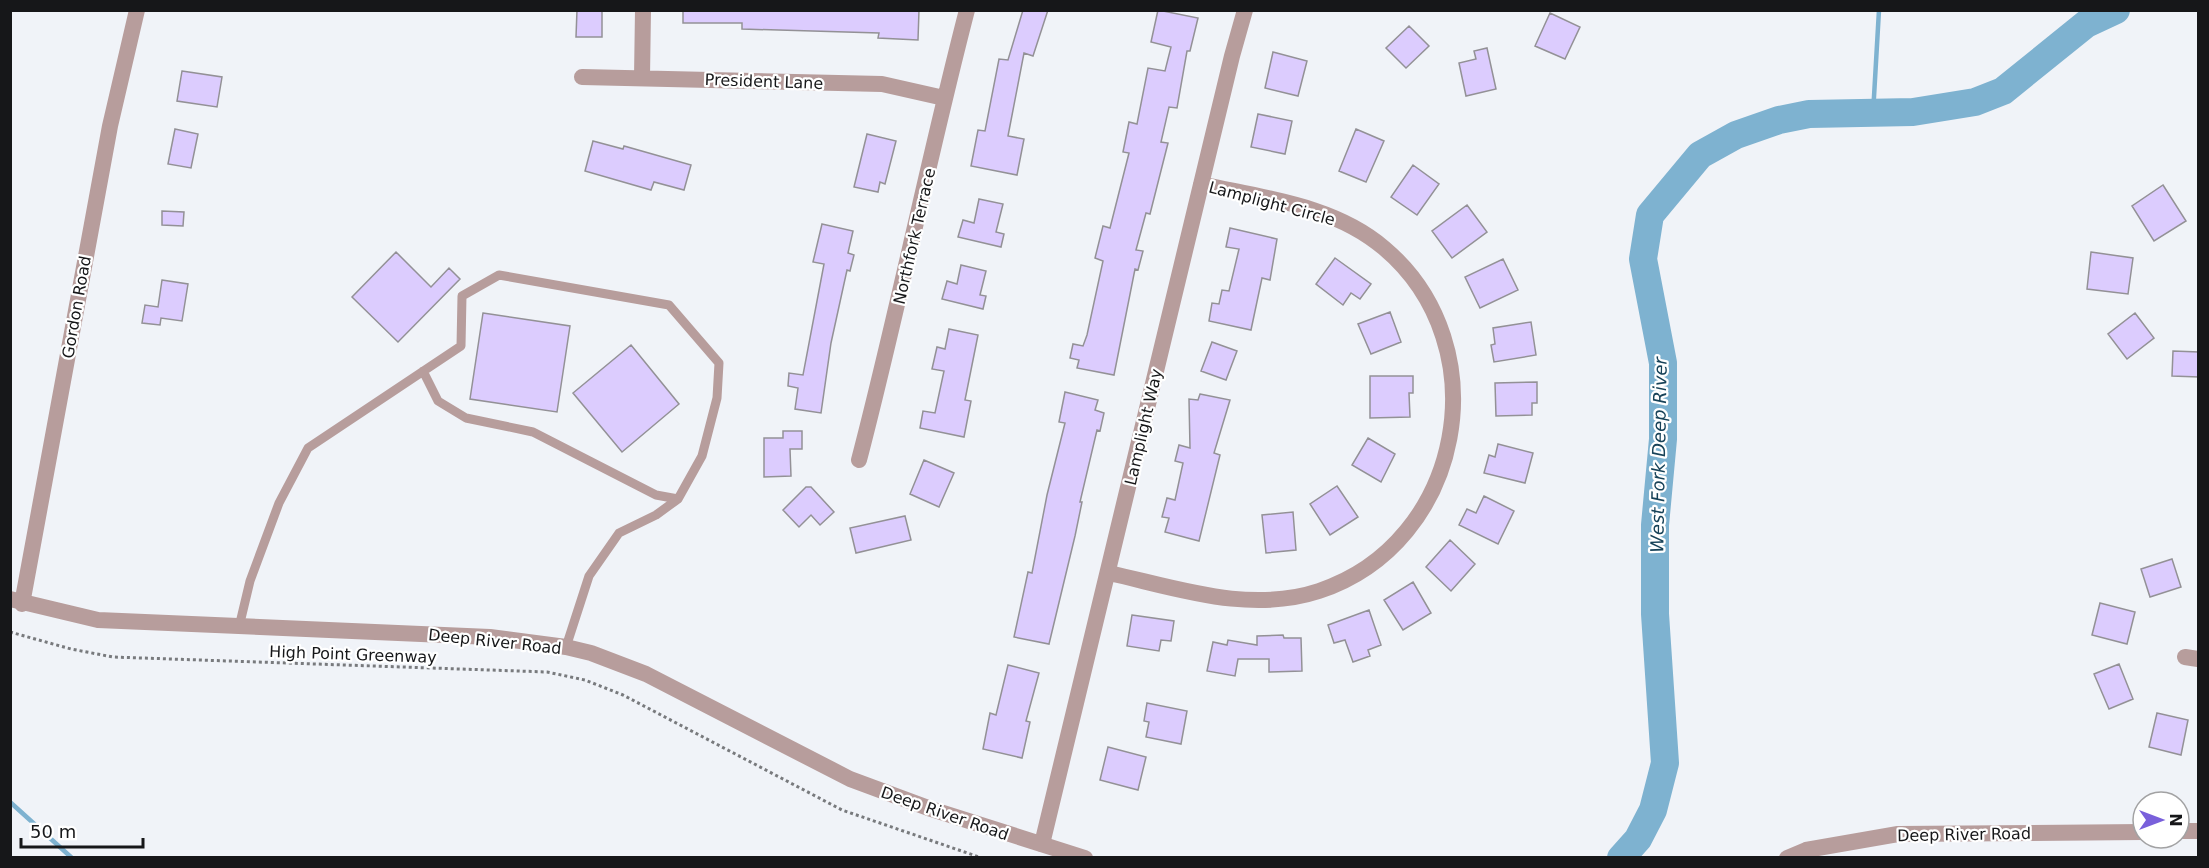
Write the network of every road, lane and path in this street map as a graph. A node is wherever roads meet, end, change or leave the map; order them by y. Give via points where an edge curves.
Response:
1 (137, 10) edge
2 (643, 10) edge
3 (967, 10) edge
4 (1245, 10) edge
5 (582, 77) dead end
6 (642, 77) junction
7 (944, 98) junction
8 (1201, 184) junction
9 (423, 371) junction
10 (858, 460) dead end
11 (678, 499) junction
12 (1109, 573) junction
13 (16, 602) edge
14 (238, 627) junction
15 (10, 632) edge
16 (566, 647) junction
17 (2131, 831) edge
18 (1042, 844) junction
19 (982, 858) edge
20 (1084, 858) edge
21 (1787, 858) edge

1 - 13 street, Gordon Road via 112,116
2 - 6 street
3 - 7 street, Northfork Terrace
4 - 8 street, Lamplight Way
5 - 6 street, President Lane
6 - 7 street, President Lane via 882,84
7 - 10 street, Northfork Terrace
8 - 12 street, Lamplight Way
8 - 12 street, Lamplight Circle via 1328,215 1384,248 1424,293 1441,327 1452,364 1452,433 1442,470 1394,545 1348,578 1318,591 1287,598 1221,599
9 - 11 lane via 438,400 466,418 532,432 656,495
9 - 11 lane via 460,346 462,296 499,275 669,305 719,363 717,398 702,456
9 - 14 lane via 308,447 279,503 250,581
11 - 16 lane via 619,533 589,576
12 - 18 street, Lamplight Way
13 - 14 street, Deep River Road via 98,620
14 - 16 street, Deep River Road via 490,637
15 - 19 path, High Point Greenway via 113,657 567,675 623,695 842,810
16 - 18 street, Deep River Road via 646,674 850,779
17 - 21 street, Deep River Road via 1899,834 1806,850
18 - 20 street, Deep River Road

